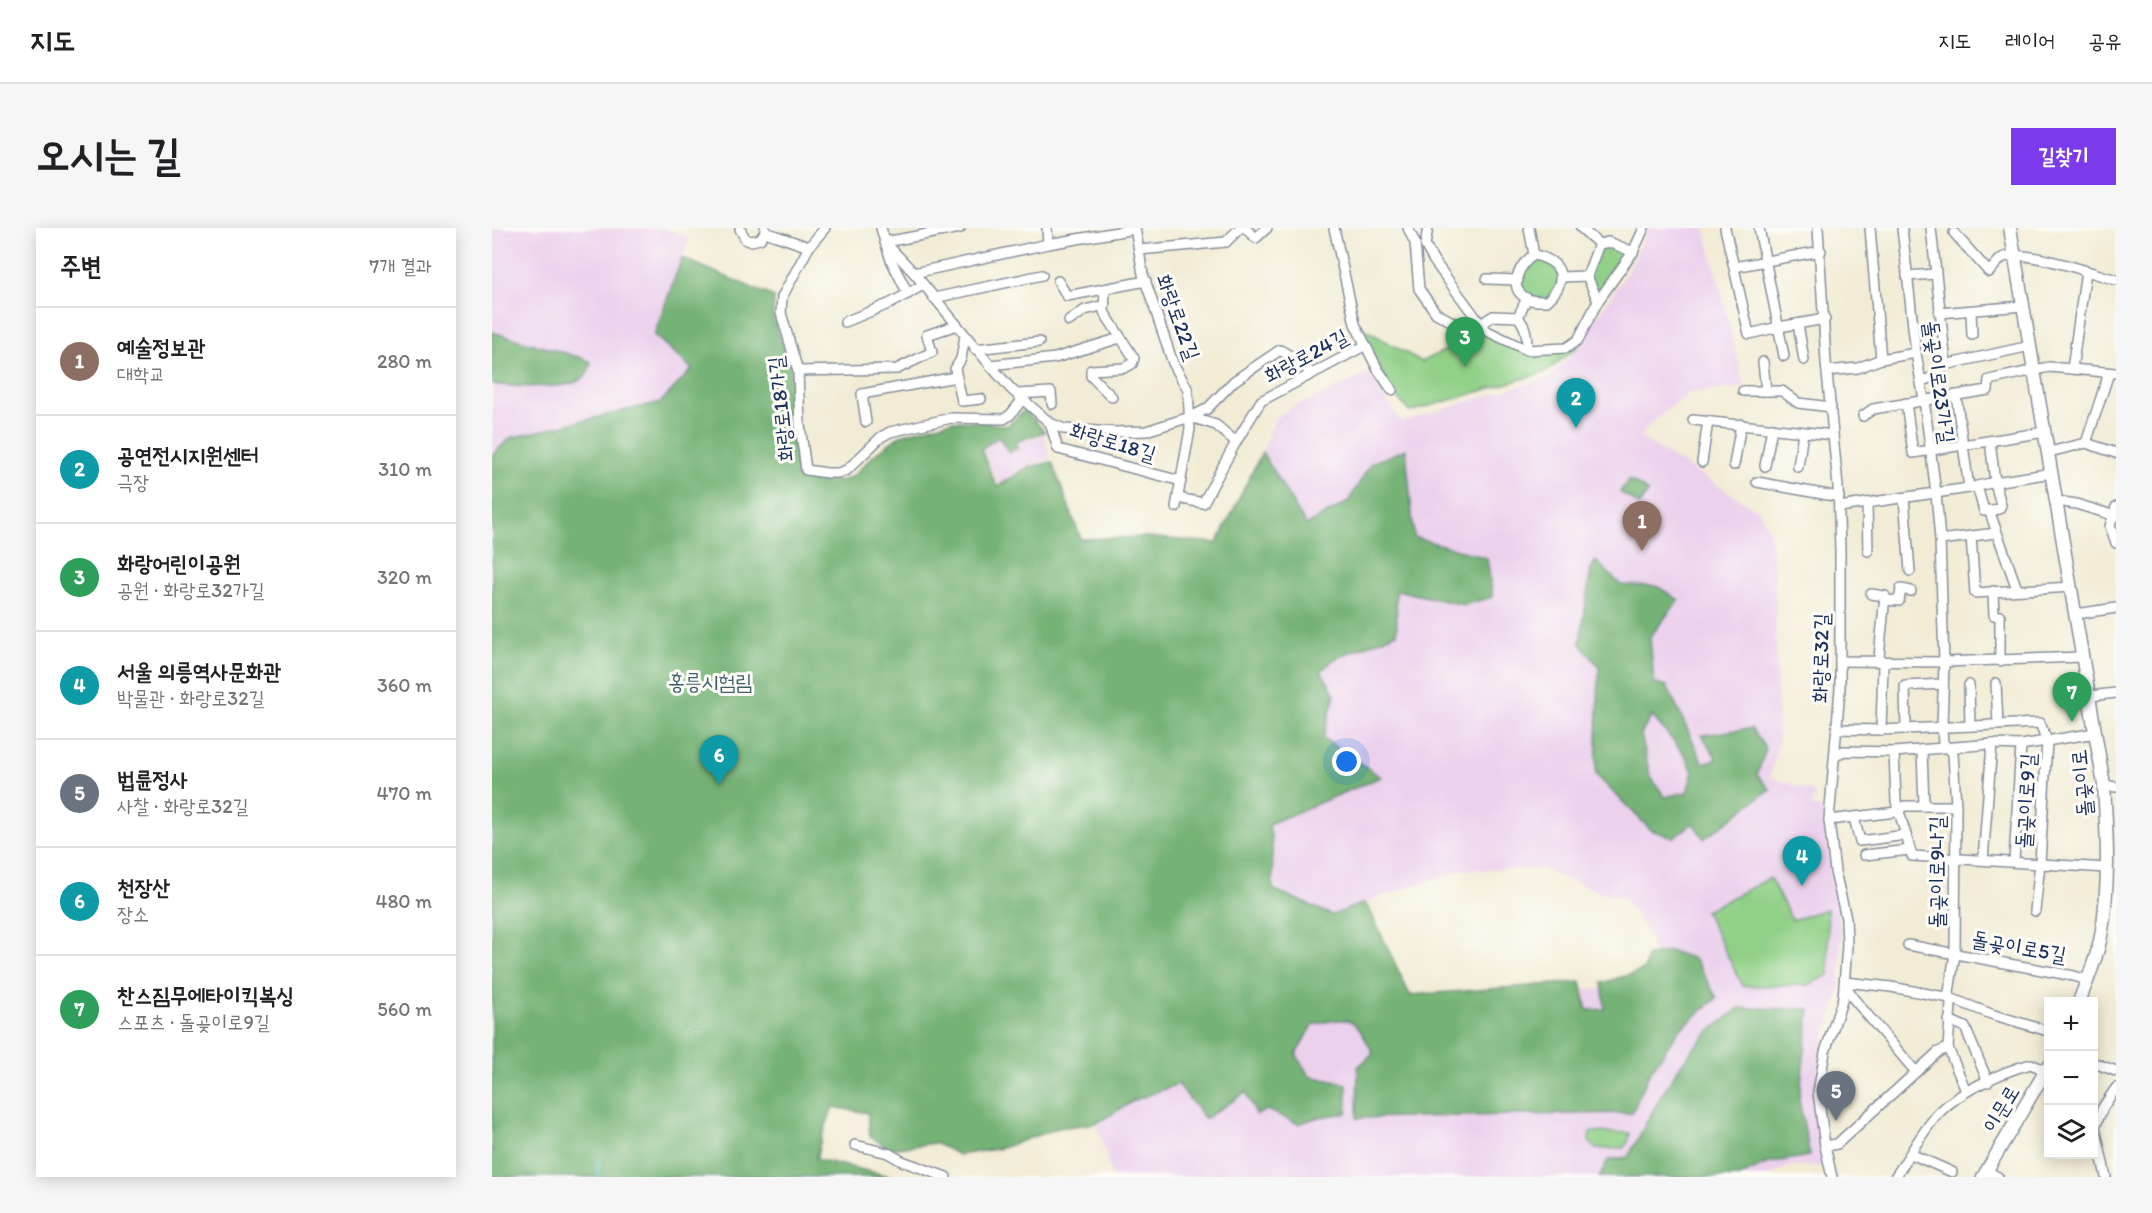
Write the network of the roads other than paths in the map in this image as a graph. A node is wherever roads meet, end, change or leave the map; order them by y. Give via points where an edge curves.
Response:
1 (737, 228) edge
2 (825, 228) edge
3 (960, 228) edge
4 (1047, 228) edge
5 (1135, 228) edge
6 (1239, 228) edge
7 (1245, 228) edge
8 (1267, 228) edge
9 (1334, 228) edge
10 (1408, 228) edge
11 (1428, 228) edge
12 (1529, 228) edge
13 (1581, 228) edge
14 (1644, 228) edge
15 (1725, 228) edge
16 (1759, 228) edge
17 (1818, 228) edge
18 (1870, 228) edge
19 (1902, 228) edge
20 (1931, 228) edge
21 (2010, 228) edge
22 (765, 230) edge
23 (884, 233) edge
24 (1954, 233) dead end
25 (1048, 244) junction
26 (1599, 244) junction
27 (809, 247) junction
28 (1139, 250) junction
29 (1821, 251) junction
30 (1633, 252) junction
31 (1534, 255) junction
32 (2015, 255) junction
33 (1766, 261) junction
34 (1734, 267) junction
35 (2086, 271) junction
36 (914, 273) junction
37 (1935, 274) junction
38 (1042, 275) dead end
39 (1587, 276) junction
40 (1907, 276) junction
41 (1561, 278) junction
42 (1487, 279) dead end
43 (1518, 280) junction
44 (2116, 280) edge
45 (1058, 281) dead end
46 (1146, 281) junction
47 (923, 285) junction
48 (1105, 290) junction
49 (908, 294) junction
50 (934, 298) junction
51 (1527, 298) junction
52 (1598, 301) junction
53 (1105, 305) junction
54 (2024, 306) junction
55 (1971, 311) junction
56 (1939, 313) junction
57 (1518, 317) junction
58 (1825, 319) junction
59 (1070, 321) dead end
60 (845, 322) dead end
61 (1481, 324) junction
62 (1798, 324) junction
63 (957, 325) junction
64 (1779, 327) junction
65 (1972, 335) dead end
66 (965, 336) junction
67 (1472, 336) dead end
68 (1120, 338) junction
69 (1039, 342) dead end
70 (1366, 345) junction
71 (2030, 346) junction
72 (975, 349) junction
73 (1527, 350) junction
74 (1916, 353) junction
75 (1784, 356) dead end
76 (1881, 359) junction
77 (1804, 360) dead end
78 (1763, 362) dead end
79 (1946, 364) junction
80 (990, 365) junction
81 (2072, 369) junction
82 (2034, 370) junction
83 (798, 371) junction
84 (1827, 371) junction
85 (1311, 373) junction
86 (2112, 373) edge
87 (956, 377) junction
88 (1921, 381) junction
89 (1392, 390) dead end
90 (1743, 391) dead end
91 (1766, 391) junction
92 (1956, 395) junction
93 (1112, 397) dead end
94 (981, 399) dead end
95 (1023, 399) junction
96 (1924, 400) junction
97 (1906, 403) junction
98 (1052, 404) dead end
99 (1831, 407) junction
100 (1863, 416) dead end
101 (1190, 417) junction
102 (1693, 420) dead end
103 (1708, 421) junction
104 (866, 422) dead end
105 (1050, 423) junction
106 (1741, 424) junction
107 (1772, 428) junction
108 (1803, 432) junction
109 (2045, 432) junction
110 (1833, 435) junction
111 (1990, 441) junction
112 (1236, 442) junction
113 (2086, 443) junction
114 (1963, 445) junction
115 (1930, 451) junction
116 (2049, 452) junction
117 (2116, 453) edge
118 (1702, 462) dead end
119 (1734, 465) dead end
120 (1765, 466) dead end
121 (1798, 467) dead end
122 (2052, 473) junction
123 (1181, 481) junction
124 (1757, 482) dead end
125 (1995, 482) junction
126 (1973, 487) junction
127 (1936, 493) junction
128 (1904, 498) junction
129 (2057, 501) junction
130 (1177, 502) joint
131 (1839, 502) junction
132 (1867, 503) junction
133 (1989, 510) junction
134 (2115, 513) edge
135 (1996, 532) junction
136 (1971, 536) junction
137 (1940, 540) junction
138 (2116, 543) edge
139 (1868, 550) dead end
140 (1911, 571) dead end
141 (2071, 587) junction
142 (2017, 589) junction
143 (1911, 591) dead end
144 (1992, 591) junction
145 (1871, 594) dead end
146 (1884, 600) junction
147 (2116, 608) edge
148 (2076, 614) junction
149 (2083, 657) junction
150 (1840, 660) junction
151 (1881, 661) junction
152 (2000, 661) junction
153 (1944, 662) junction
154 (1996, 683) dead end
155 (1943, 684) junction
156 (1969, 685) dead end
157 (2116, 693) edge
158 (2090, 696) junction
159 (1998, 725) junction
160 (1970, 726) junction
161 (1942, 728) junction
162 (1837, 729) junction
163 (1906, 729) junction
164 (1881, 730) junction
165 (2096, 733) junction
166 (2047, 741) junction
167 (1992, 744) junction
168 (2021, 745) junction
169 (1949, 747) junction
170 (1922, 750) junction
171 (1894, 752) junction
172 (1835, 757) junction
173 (2110, 786) edge
174 (1923, 806) junction
175 (1956, 806) junction
176 (1900, 810) junction
177 (1854, 818) junction
178 (1829, 820) junction
179 (1906, 835) junction
180 (1910, 850) junction
181 (1864, 855) dead end
182 (1955, 858) junction
183 (1983, 860) junction
184 (2014, 861) junction
185 (2040, 863) junction
186 (2107, 868) junction
187 (2035, 911) dead end
188 (1908, 945) dead end
189 (1955, 954) junction
190 (2087, 980) junction
191 (1845, 982) junction
192 (2081, 997) edge
193 (1950, 998) junction
194 (1949, 1020) junction
195 (2044, 1030) edge
196 (1948, 1048) junction
197 (2098, 1065) edge
198 (2044, 1068) edge
199 (2116, 1071) edge
200 (1916, 1072) junction
201 (2044, 1074) edge
202 (1988, 1082) junction
203 (2116, 1088) edge
204 (1966, 1091) junction
205 (855, 1145) dead end
206 (1825, 1146) junction
207 (1911, 1154) junction
208 (1952, 1172) dead end
209 (1989, 1175) edge
210 (944, 1177) edge
211 (1832, 1177) edge
212 (1895, 1177) edge
213 (2106, 1177) edge

1 - 22 street via 751,241 760,239
2 - 27 street, 화랑로18가길
3 - 23 street
4 - 25 street
5 - 25 street
5 - 28 street, 화랑로22길
6 - 28 street via 1226,242
7 - 8 street via 1256,238
9 - 70 street, 화랑로24길 via 1355,324
10 - 67 street via 1415,243 1419,289 1436,313
11 - 61 street via 1425,245
12 - 31 street
13 - 26 street
14 - 30 street
15 - 34 street
16 - 33 street
17 - 29 street, 화랑로32길
18 - 76 street
19 - 40 street, 돌곶이로23가길
20 - 37 street
21 - 32 main road, 돌곶이로
22 - 27 street
23 - 36 street, 화랑로18길
23 - 49 street via 891,260
24 - 32 street via 1989,272 2003,258
25 - 36 street
26 - 30 street via 1610,242
26 - 39 street
27 - 83 street, 화랑로18가길 via 782,297 781,313
28 - 46 street, 화랑로22길
29 - 33 street
29 - 58 street, 화랑로32길
30 - 52 street
31 - 41 street via 1556,264
31 - 43 street via 1518,271
32 - 35 street
32 - 54 main road, 돌곶이로
33 - 34 street
33 - 64 street
34 - 64 street via 1749,334
35 - 44 street
35 - 81 street
36 - 47 street, 화랑로18길
37 - 40 street
37 - 56 street
38 - 50 street
39 - 41 street
39 - 52 street
40 - 74 street, 돌곶이로23가길
41 - 51 street via 1556,293 1547,302
42 - 43 street
43 - 51 street via 1518,288
45 - 48 street via 1067,296
46 - 48 street
46 - 101 street, 화랑로22길 via 1173,363 1188,390
47 - 49 street
47 - 50 street, 화랑로18길
48 - 53 street
49 - 60 street
50 - 63 street, 화랑로18길
51 - 57 street
52 - 73 street via 1578,340 1566,348
53 - 59 street via 1085,310
53 - 68 street via 1104,312
54 - 55 street
54 - 71 main road, 돌곶이로
55 - 56 street
55 - 65 street
56 - 79 street
57 - 61 street via 1492,316
57 - 73 street via 1524,326
58 - 62 street
58 - 84 street, 화랑로32길
61 - 73 street via 1485,330
62 - 64 street
62 - 77 street
63 - 66 street, 화랑로18길
63 - 83 street via 927,335 932,352 897,369
64 - 75 street
66 - 72 street, 화랑로18길
66 - 87 street
68 - 80 street via 1055,358
68 - 93 street via 1134,358 1132,364 1091,370 1091,376
69 - 72 street
70 - 85 street, 화랑로24길
70 - 89 street
71 - 79 street
71 - 82 main road, 돌곶이로
72 - 80 street, 화랑로18길
74 - 76 street
74 - 88 street, 돌곶이로23가길
76 - 84 street via 1858,368
78 - 91 street
79 - 88 street via 1940,366 1941,375
80 - 95 street, 화랑로18길
81 - 82 street
81 - 86 street
82 - 92 street via 1989,380 1988,390
82 - 109 main road, 돌곶이로
83 - 95 street, 화랑로18가길 via 806,470 826,473 847,470 890,432 951,418 1004,418
84 - 99 street, 화랑로32길
85 - 101 street via 1280,350 1234,381 1207,409
85 - 112 street, 화랑로24길 via 1261,400
86 - 113 street
87 - 94 street via 962,401
87 - 104 street via 862,394
88 - 96 street, 돌곶이로23가길
90 - 91 street
91 - 99 street via 1782,391 1798,403
92 - 96 street
92 - 114 street
95 - 98 street, 화랑로18길 via 1051,392
95 - 105 street, 화랑로18길
96 - 97 street
96 - 115 street, 돌곶이로23가길
97 - 100 street via 1873,409
97 - 115 street via 1913,453
99 - 110 street, 화랑로32길
101 - 105 street, 화랑로18길 via 1146,431 1064,429
101 - 112 street via 1216,425
101 - 123 street, 화랑로22길
102 - 103 street
103 - 106 street
103 - 118 street
105 - 123 street, 화랑로18길 via 1058,449
106 - 107 street
106 - 119 street
107 - 108 street
107 - 120 street
108 - 110 street
108 - 121 street
109 - 111 street
109 - 116 main road, 돌곶이로
110 - 131 street, 화랑로32길
111 - 114 street
111 - 125 street
112 - 130 street, 화랑로24길 via 1203,503
113 - 116 street
113 - 117 street
114 - 115 street
114 - 126 street
115 - 127 street, 돌곶이로23가길
116 - 122 main road, 돌곶이로
122 - 125 street
122 - 129 main road, 돌곶이로
123 - 130 street, 화랑로22길
124 - 131 street
125 - 126 street
125 - 133 street via 2001,505
126 - 127 street
126 - 133 street via 1984,511
127 - 128 street
127 - 137 street, 돌곶이로23가길
128 - 132 street
128 - 140 street
129 - 134 street
129 - 141 main road, 돌곶이로
131 - 132 street
131 - 150 street, 화랑로32길
132 - 139 street
133 - 135 street
134 - 138 street via 2110,526
135 - 136 street
135 - 142 street
136 - 137 street
136 - 144 street via 1976,592
137 - 153 street, 돌곶이로23가길
141 - 142 street
141 - 148 main road, 돌곶이로
142 - 144 street
143 - 146 street via 1901,589 1899,601
144 - 152 street via 1994,615 2000,616
145 - 146 street via 1885,596
146 - 151 street
147 - 148 street
148 - 149 main road, 돌곶이로
149 - 152 street
149 - 158 main road, 돌곶이로
150 - 151 street
150 - 162 street, 화랑로32길
151 - 153 street
151 - 164 street
152 - 153 street
153 - 155 street, 돌곶이로23가길
154 - 159 street
155 - 161 street, 돌곶이로23가길
155 - 163 street via 1905,686
156 - 160 street
157 - 158 street
158 - 165 main road, 돌곶이로
159 - 160 street
159 - 166 street via 2040,723
160 - 161 street
161 - 163 street
161 - 169 street, 돌곶이로23가길 via 1943,743
162 - 164 street
162 - 172 street, 화랑로32길
163 - 164 street
165 - 166 street, 돌곶이로9길
165 - 173 main road, 돌곶이로
166 - 168 street, 돌곶이로9길
166 - 185 street, 돌곶이로9길
167 - 168 street, 돌곶이로9길
167 - 169 street, 돌곶이로9길
167 - 183 street, 돌곶이로9길
168 - 184 street, 돌곶이로9길
169 - 170 street, 돌곶이로9길
169 - 175 street, 돌곶이로9나길 via 1953,753
170 - 171 street, 돌곶이로9길
170 - 174 street
171 - 172 street, 돌곶이로9길 via 1843,751
171 - 176 street via 1896,801
172 - 178 street, 화랑로32길
173 - 186 main road, 돌곶이로
174 - 175 street
174 - 176 street via 1904,806
175 - 182 street, 돌곶이로9나길
176 - 177 street
176 - 179 street
177 - 178 street
177 - 179 street via 1860,841
178 - 191 street, 화랑로32길 via 1846,918
179 - 180 street
180 - 181 street
180 - 182 street via 1912,856
182 - 183 street
182 - 189 street, 돌곶이로9나길
183 - 184 street
184 - 185 street
185 - 186 street
185 - 187 street, 돌곶이로9길
186 - 190 main road, 돌곶이로 via 2101,938
188 - 189 street, 돌곶이로5길
189 - 190 street, 돌곶이로5길
189 - 193 street, 돌곶이로9나길
190 - 192 main road, 돌곶이로
191 - 193 street
191 - 200 street via 1853,998
191 - 206 street, 화랑로32길 via 1819,1077 1818,1104
193 - 194 street, 돌곶이로9나길
193 - 195 street
194 - 196 street, 돌곶이로9나길
194 - 202 street via 1965,1027
196 - 200 street
196 - 204 street
197 - 199 street
198 - 202 street via 2031,1064 2017,1067
200 - 206 street via 1837,1144
201 - 209 main road, 이문로
202 - 204 street
203 - 213 street via 2095,1127
204 - 207 street via 1937,1115
205 - 210 street via 888,1153
206 - 211 street, 화랑로32길
207 - 208 street
207 - 212 street

